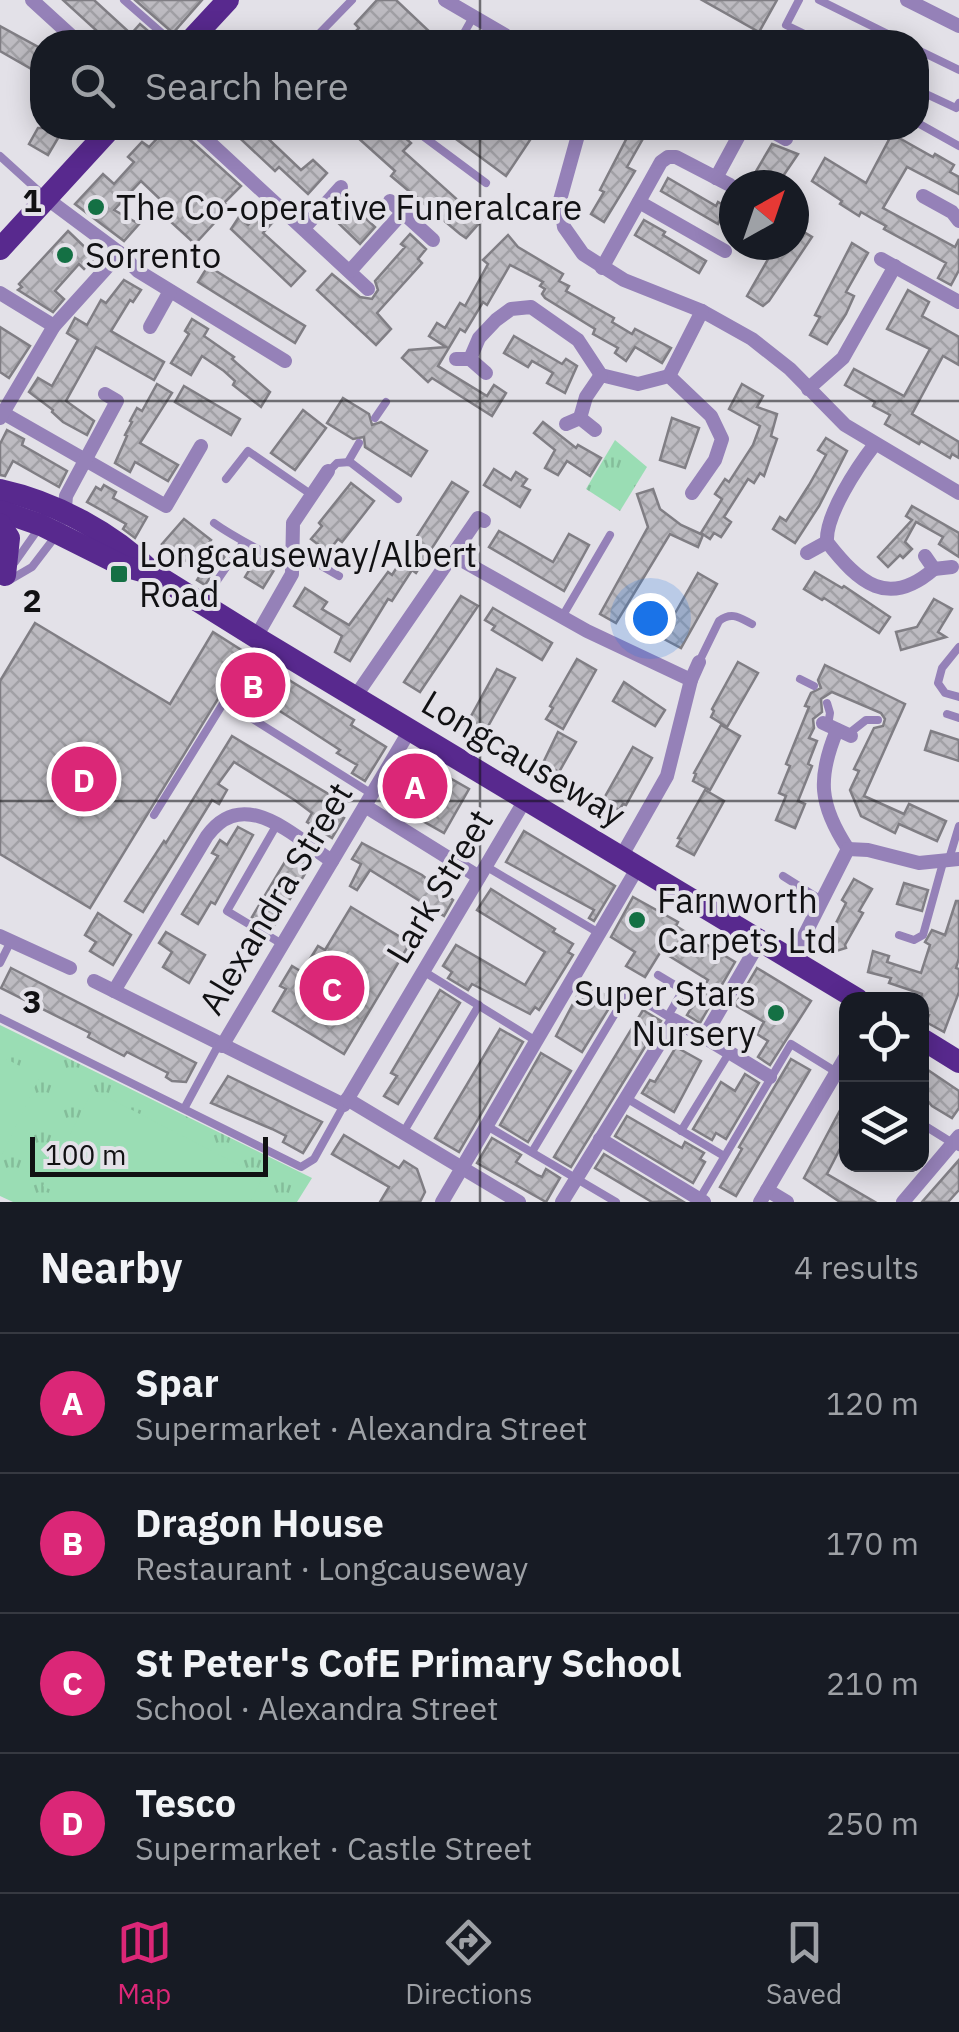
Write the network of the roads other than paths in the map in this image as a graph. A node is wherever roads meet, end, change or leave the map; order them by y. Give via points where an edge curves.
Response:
1 (32, 0) edge
2 (124, 0) edge
3 (228, 0) edge
4 (352, 0) edge
5 (445, 0) edge
6 (799, 0) edge
7 (819, 0) edge
8 (907, 0) edge
9 (473, 17) junction
10 (959, 26) edge
11 (65, 30) edge
12 (158, 30) edge
13 (200, 30) edge
14 (323, 30) edge
15 (466, 30) edge
16 (496, 30) edge
17 (796, 30) edge
18 (880, 30) edge
19 (929, 55) edge
20 (959, 70) edge
21 (929, 95) edge
22 (959, 103) edge
23 (929, 129) edge
24 (101, 140) edge
25 (207, 140) edge
26 (428, 140) edge
27 (576, 140) edge
28 (739, 140) edge
29 (959, 146) edge
30 (0, 156) edge
31 (486, 183) dead end
32 (341, 187) dead end
33 (922, 196) dead end
34 (46, 198) junction
35 (390, 201) dead end
36 (639, 202) junction
37 (403, 212) junction
38 (959, 221) edge
39 (304, 228) junction
40 (433, 240) dead end
41 (0, 249) edge
42 (719, 249) edge
43 (120, 253) junction
44 (602, 268) junction
45 (350, 271) junction
46 (368, 289) dead end
47 (170, 290) junction
48 (0, 294) edge
49 (959, 302) edge
50 (702, 311) junction
51 (54, 326) junction
52 (150, 327) dead end
53 (285, 361) dead end
54 (486, 373) dead end
55 (601, 375) junction
56 (669, 376) junction
57 (808, 388) junction
58 (106, 394) dead end
59 (386, 402) dead end
60 (2, 416) edge
61 (375, 418) dead end
62 (595, 430) dead end
63 (359, 443) dead end
64 (875, 444) junction
65 (200, 446) dead end
66 (85, 460) junction
67 (348, 462) junction
68 (328, 472) joint
69 (226, 478) dead end
70 (0, 490) edge
71 (959, 493) edge
72 (688, 494) dead end
73 (312, 495) junction
74 (398, 499) dead end
75 (0, 511) edge
76 (56, 515) junction
77 (484, 521) dead end
78 (214, 523) dead end
79 (0, 524) edge
80 (610, 535) dead end
81 (826, 542) junction
82 (243, 543) junction
83 (807, 553) dead end
84 (454, 556) junction
85 (293, 565) junction
86 (952, 567) dead end
87 (339, 576) dead end
88 (2, 580) edge
89 (203, 601) junction
90 (562, 617) junction
91 (752, 624) dead end
92 (259, 638) junction
93 (959, 647) edge
94 (699, 662) joint
95 (800, 679) dead end
96 (691, 680) junction
97 (814, 686) dead end
98 (356, 697) junction
99 (959, 697) edge
100 (224, 701) junction
101 (827, 703) dead end
102 (948, 714) dead end
103 (959, 718) edge
104 (878, 720) dead end
105 (410, 730) junction
106 (837, 730) junction
107 (368, 800) junction
108 (526, 800) junction
109 (154, 814) dead end
110 (276, 826) junction
111 (959, 826) edge
112 (848, 849) junction
113 (951, 859) edge
114 (332, 860) junction
115 (629, 862) junction
116 (483, 872) junction
117 (782, 876) dead end
118 (821, 900) junction
119 (599, 933) junction
120 (899, 935) dead end
121 (6, 938) edge
122 (760, 941) junction
123 (282, 944) junction
124 (792, 960) junction
125 (0, 963) edge
126 (70, 968) dead end
127 (424, 971) junction
128 (658, 976) dead end
129 (94, 981) dead end
130 (114, 991) junction
131 (843, 992) edge
132 (479, 1005) junction
133 (0, 1018) edge
134 (671, 1018) junction
135 (704, 1038) junction
136 (536, 1041) junction
137 (929, 1042) edge
138 (221, 1045) junction
139 (729, 1053) junction
140 (957, 1053) edge
141 (839, 1073) edge
142 (770, 1077) junction
143 (839, 1080) edge
144 (626, 1098) junction
145 (345, 1102) junction
146 (185, 1108) junction
147 (487, 1126) junction
148 (929, 1128) edge
149 (681, 1130) junction
150 (404, 1133) junction
151 (600, 1139) junction
152 (957, 1142) edge
153 (532, 1152) junction
154 (724, 1156) junction
155 (462, 1168) junction
156 (576, 1178) junction
157 (764, 1196) edge
158 (700, 1201) edge
159 (442, 1202) edge
160 (519, 1202) edge
161 (562, 1202) edge
162 (616, 1202) edge
163 (786, 1202) edge
164 (903, 1202) edge

1 - 11 street
2 - 12 lane
3 - 13 main road
4 - 14 lane
5 - 9 street
6 - 17 lane via 786,25
7 - 18 lane
8 - 10 street
9 - 15 lane
9 - 16 street
19 - 20 lane
21 - 22 lane via 956,108
23 - 29 lane
24 - 34 main road
25 - 39 street
26 - 31 lane
27 - 44 street via 561,213 572,242
28 - 36 street via 723,182 668,157
30 - 34 lane
32 - 39 street
33 - 38 street
34 - 41 main road
34 - 43 street
35 - 37 street
36 - 42 street
36 - 44 street
37 - 40 street
37 - 45 street
39 - 45 street
43 - 47 street
43 - 51 street
44 - 50 street
45 - 46 street
47 - 52 street
47 - 53 street
48 - 51 street
49 - 57 street via 888,263 843,358
50 - 56 street
50 - 57 street via 774,354
51 - 60 street
54 - 55 street via 463,359 496,320 511,309 530,308 578,340
55 - 56 street via 638,384
55 - 62 street via 573,421
56 - 72 street via 711,416 722,439 715,460
57 - 64 street via 826,410
58 - 66 street via 117,402
59 - 61 lane
60 - 66 street
63 - 67 lane
64 - 71 street
64 - 81 street via 846,488
65 - 66 street via 166,506
66 - 76 street
67 - 68 lane
67 - 74 lane
68 - 73 street
69 - 73 lane via 248,450
70 - 76 main road, Longcauseway
73 - 85 street via 293,523
75 - 76 main road, Longcauseway
76 - 88 lane
76 - 88 lane via 22,575
76 - 89 main road, Longcauseway via 131,551 156,575
77 - 84 street via 478,518
78 - 82 lane
79 - 88 main road via 9,538
80 - 90 lane
81 - 83 street
81 - 86 street via 860,578 881,589 902,590 930,562
82 - 85 lane
82 - 89 lane
84 - 90 street
84 - 98 street
85 - 87 lane via 313,561
85 - 92 street
89 - 92 main road, Longcauseway
90 - 96 street
91 - 94 lane via 726,616
92 - 98 main road, Longcauseway
92 - 100 lane
93 - 99 lane via 938,683
94 - 96 street
95 - 97 lane
96 - 115 street via 667,776
98 - 105 main road, Longcauseway
100 - 107 lane
100 - 109 lane
101 - 106 lane
102 - 103 lane
104 - 106 lane
105 - 107 street, Alexandra Street
105 - 108 main road, Longcauseway
106 - 112 street via 823,788 828,816
107 - 114 street, Alexandra Street
107 - 116 street
108 - 115 main road, Longcauseway
108 - 116 street, Lark Street
110 - 114 street
110 - 123 lane via 227,911
110 - 130 street via 252,813 232,814 213,827
111 - 113 lane
112 - 113 street via 919,863
112 - 118 street
113 - 120 lane via 922,935
114 - 123 street, Alexandra Street
115 - 119 street
115 - 122 main road, Longcauseway
116 - 119 lane
116 - 127 street, Lark Street
117 - 118 lane
118 - 124 street
119 - 136 street
121 - 125 lane
121 - 126 street
122 - 124 main road, Longcauseway
122 - 135 street
123 - 138 street, Alexandra Street
124 - 131 main road, Longcauseway
127 - 132 lane
127 - 145 street, Lark Street
128 - 134 lane via 683,990
129 - 130 street
130 - 138 street
132 - 136 lane
132 - 150 lane
133 - 146 lane
134 - 135 street
134 - 144 street
134 - 153 lane via 628,992
135 - 139 street
136 - 147 street
137 - 140 main road
138 - 145 street
138 - 146 lane
139 - 142 street
139 - 149 lane
141 - 142 lane via 791,1044
142 - 154 lane
143 - 157 street
144 - 149 lane
144 - 151 street
145 - 146 lane, Lark Street via 314,1159 301,1167
145 - 150 street
147 - 153 lane
147 - 155 street
148 - 152 lane
149 - 154 lane
150 - 155 street
151 - 156 street
151 - 158 street
152 - 164 street
153 - 156 lane
154 - 158 lane
155 - 159 street
155 - 160 street
156 - 161 street
156 - 162 lane
157 - 163 street

